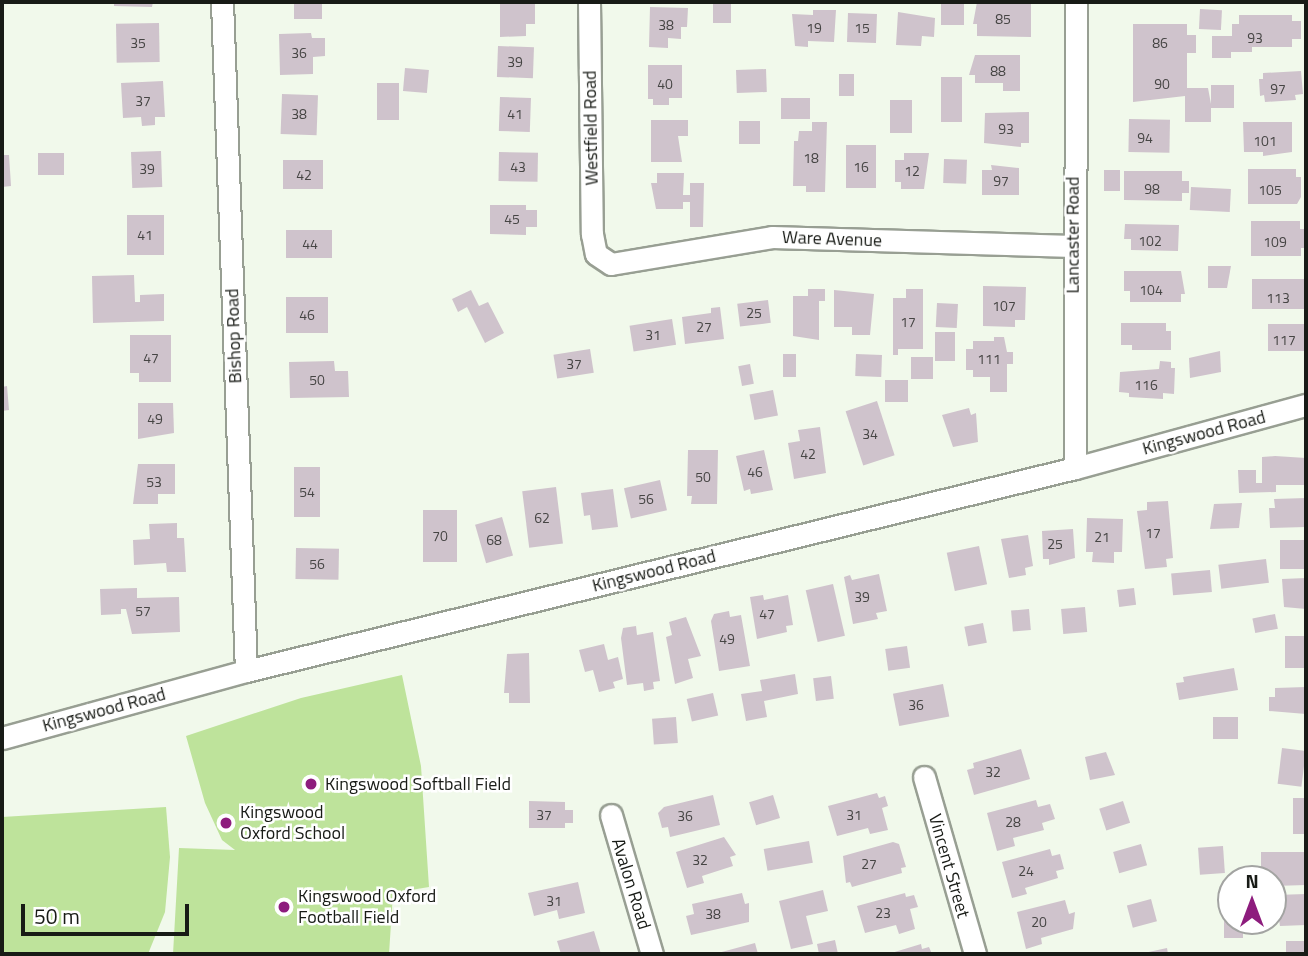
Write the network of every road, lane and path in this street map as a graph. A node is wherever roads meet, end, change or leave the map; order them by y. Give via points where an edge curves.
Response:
1 (222, 2) edge
2 (589, 2) edge
3 (1076, 2) edge
4 (1073, 246) junction
5 (596, 254) joint
6 (1306, 405) edge
7 (1075, 468) junction
8 (246, 671) junction
9 (2, 738) edge
10 (924, 777) dead end
11 (611, 815) dead end
12 (652, 954) edge
13 (975, 954) edge

1 - 8 street, Bishop Road
2 - 5 street, Westfield Road
3 - 4 street, Lancaster Road
4 - 5 street, Ware Avenue via 772,237 634,262 611,264
4 - 7 street, Lancaster Road
6 - 7 street, Kingswood Road
7 - 8 street, Kingswood Road
8 - 9 street, Kingswood Road
10 - 13 street, Vincent Street
11 - 12 street, Avalon Road

